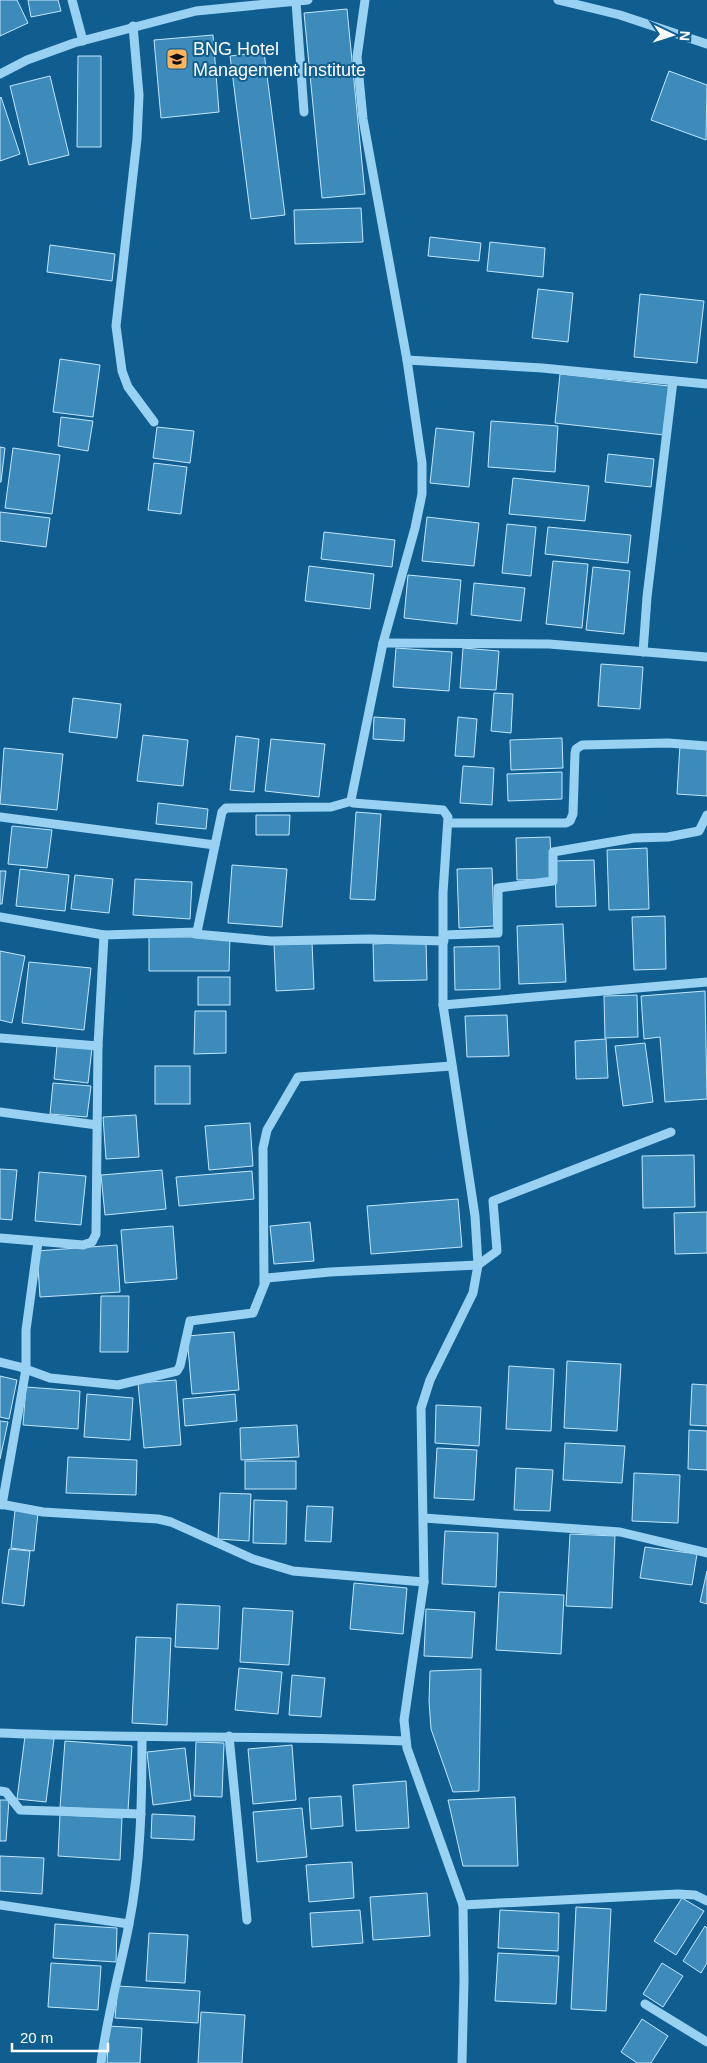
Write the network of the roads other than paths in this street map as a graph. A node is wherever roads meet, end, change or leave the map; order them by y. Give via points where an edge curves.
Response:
1 (72, 0) edge
2 (308, 0) edge
3 (365, 0) edge
4 (558, 0) edge
5 (296, 2) junction
6 (228, 3) edge
7 (133, 26) junction
8 (83, 41) junction
9 (707, 44) edge
10 (0, 74) edge
11 (304, 112) dead end
12 (407, 360) junction
13 (673, 381) junction
14 (707, 384) edge
15 (154, 422) dead end
16 (382, 643) junction
17 (643, 652) junction
18 (707, 657) edge
19 (707, 746) edge
20 (352, 801) junction
21 (707, 815) edge
22 (0, 817) edge
23 (449, 823) junction
24 (215, 845) junction
25 (0, 917) edge
26 (195, 934) junction
27 (104, 935) junction
28 (444, 938) junction
29 (707, 982) edge
30 (443, 1005) junction
31 (0, 1038) edge
32 (98, 1046) junction
33 (452, 1066) junction
34 (0, 1112) edge
35 (97, 1125) junction
36 (671, 1132) dead end
37 (0, 1238) edge
38 (38, 1242) junction
39 (478, 1265) junction
40 (264, 1283) junction
41 (0, 1362) edge
42 (26, 1369) junction
43 (1, 1504) edge
44 (424, 1518) junction
45 (707, 1553) edge
46 (424, 1582) junction
47 (0, 1733) edge
48 (229, 1736) junction
49 (142, 1738) junction
50 (406, 1740) junction
51 (0, 1791) edge
52 (141, 1814) junction
53 (707, 1901) edge
54 (0, 1905) edge
55 (463, 1905) junction
56 (247, 1920) dead end
57 (129, 1924) junction
58 (645, 2004) dead end
59 (707, 2042) edge
60 (101, 2063) edge
61 (462, 2063) edge

1 - 8 street
2 - 5 street
3 - 12 street via 357,57 363,120
4 - 9 street
5 - 6 street
5 - 11 street
6 - 7 street
7 - 8 street
7 - 15 street via 139,95 137,139 116,326 122,372 128,387
8 - 10 street via 28,60
12 - 13 street via 542,368
12 - 16 street via 422,463 422,494
13 - 14 street
13 - 17 street
16 - 17 street via 549,644
16 - 20 street
17 - 18 street
19 - 23 street via 668,743 582,745 575,752 573,814 566,824
20 - 23 street via 443,810
20 - 24 street via 331,807 226,808 222,812
21 - 28 street via 699,831 553,852 553,881 498,888 498,933
22 - 24 street
23 - 28 street via 443,893
24 - 26 street via 200,928
25 - 27 street
26 - 27 street
26 - 28 street via 271,940
27 - 32 street
28 - 30 street
29 - 30 street
30 - 33 street
31 - 32 street
32 - 35 street
33 - 39 street via 475,1216
33 - 40 street via 298,1077 267,1130 263,1148
34 - 35 street
35 - 38 street via 96,1234 92,1242 83,1245
36 - 39 street via 493,1201 497,1251
37 - 38 street
38 - 42 street via 26,1330
39 - 40 street via 273,1276
39 - 44 street via 473,1293 430,1380 421,1408
40 - 42 street via 253,1313 190,1321 180,1366 176,1371 118,1385 50,1378
41 - 42 street
42 - 43 street
43 - 46 street via 43,1512 158,1519 293,1571
44 - 45 street via 629,1534
44 - 46 street
46 - 50 street via 404,1720
47 - 49 street
48 - 49 street
48 - 50 street
48 - 56 street
49 - 52 street
50 - 55 street
51 - 52 street via 6,1792 20,1810
52 - 57 street
53 - 55 street via 695,1895 678,1894
54 - 57 street
55 - 61 street
57 - 60 street
58 - 59 street

